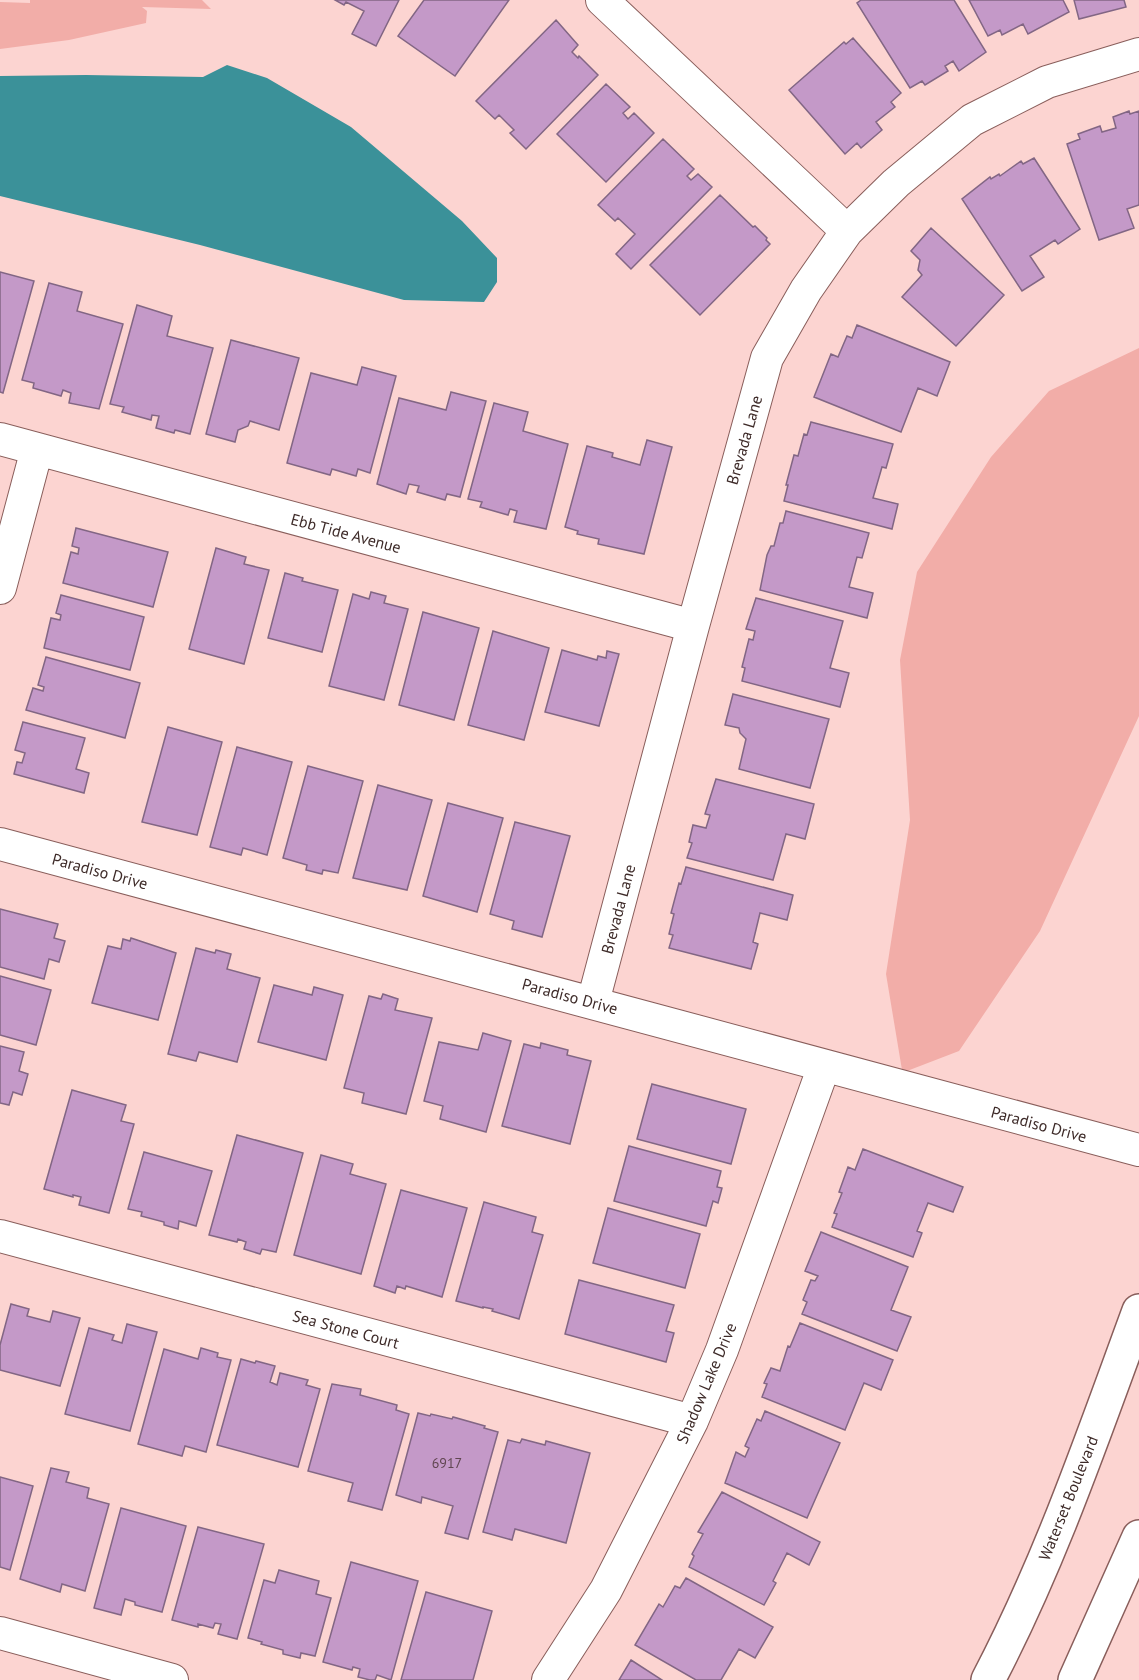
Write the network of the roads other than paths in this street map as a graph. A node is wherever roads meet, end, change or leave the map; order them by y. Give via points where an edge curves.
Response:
1 (602, 0) edge
2 (1139, 54) edge
3 (847, 231) junction
4 (0, 439) edge
5 (37, 449) junction
6 (0, 588) edge
7 (693, 626) junction
8 (0, 844) edge
9 (593, 1002) junction
10 (824, 1066) junction
11 (1139, 1150) edge
12 (0, 1236) edge
13 (1139, 1311) edge
14 (692, 1422) junction
15 (1139, 1537) edge
16 (0, 1633) edge
17 (172, 1680) edge
18 (548, 1680) edge
19 (988, 1680) edge
20 (1075, 1680) edge

1 - 3 street
2 - 3 street, Brevada Lane via 1047,82 972,120 896,183
3 - 7 street, Brevada Lane via 806,290 767,358
4 - 5 street, Ebb Tide Avenue
5 - 6 street
5 - 7 street, Ebb Tide Avenue
7 - 9 street, Brevada Lane
8 - 9 street, Paradiso Drive
9 - 10 street, Paradiso Drive
10 - 11 street, Paradiso Drive
10 - 14 street, Shadow Lake Drive via 722,1350
12 - 14 street, Sea Stone Court
13 - 19 street, Waterset Boulevard via 1066,1506 1017,1625
14 - 18 street, Shadow Lake Drive via 606,1590
15 - 20 street
16 - 17 street

